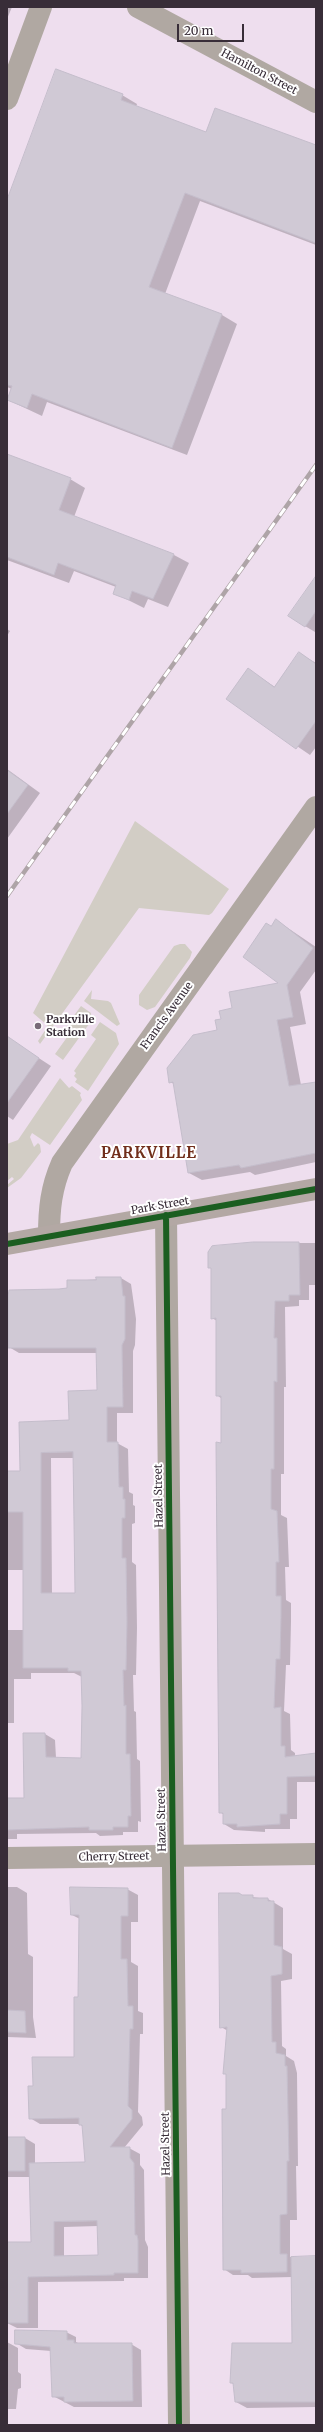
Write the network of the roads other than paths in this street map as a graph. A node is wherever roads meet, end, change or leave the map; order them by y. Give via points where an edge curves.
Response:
1 (41, 7) edge
2 (138, 7) edge
3 (7, 99) edge
4 (316, 102) edge
5 (316, 807) edge
6 (316, 1189) edge
7 (166, 1215) junction
8 (49, 1236) junction
9 (7, 1244) edge
10 (316, 1854) edge
11 (173, 1856) junction
12 (7, 1858) edge
13 (179, 2425) edge

1 - 3 street
2 - 4 street, Hamilton Street
5 - 8 street, Francis Avenue via 62,1163 52,1186
6 - 7 main road, Park Street
7 - 8 main road, Park Street
7 - 11 street, Hazel Street
8 - 9 main road, Park Street
10 - 11 street, Cherry Street
11 - 12 street, Cherry Street
11 - 13 street, Hazel Street

